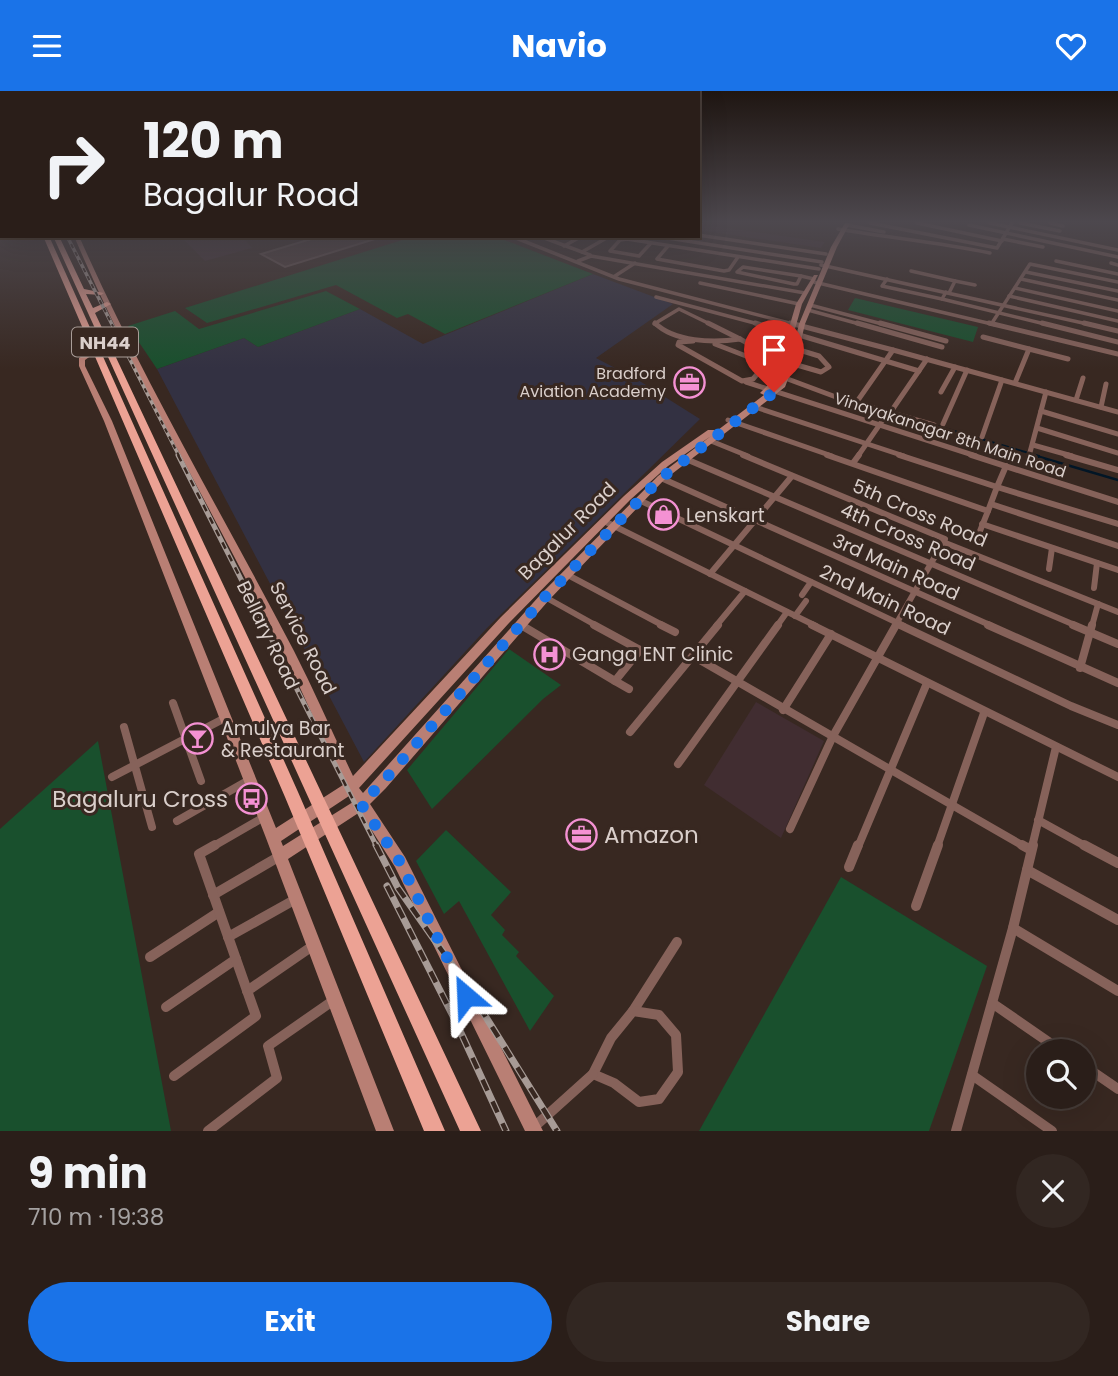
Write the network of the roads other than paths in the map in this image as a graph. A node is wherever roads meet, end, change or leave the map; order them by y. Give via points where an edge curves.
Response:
1 (62, 272) edge
2 (73, 272) edge
3 (92, 272) edge
4 (602, 272) edge
5 (623, 272) edge
6 (683, 272) edge
7 (738, 272) edge
8 (770, 272) edge
9 (802, 272) junction
10 (819, 272) edge
11 (852, 272) edge
12 (913, 272) edge
13 (1026, 272) joint
14 (1066, 272) edge
15 (1090, 272) edge
16 (779, 273) junction
17 (1088, 276) junction
18 (615, 277) junction
19 (887, 279) junction
20 (1021, 279) junction
21 (775, 281) junction
22 (815, 281) junction
23 (955, 281) junction
24 (1118, 282) edge
25 (700, 283) dead end
26 (1084, 284) junction
27 (975, 285) dead end
28 (1015, 288) junction
29 (82, 291) junction
30 (1118, 291) edge
31 (947, 292) junction
32 (1080, 292) junction
33 (101, 293) junction
34 (805, 293) junction
35 (1009, 296) junction
36 (656, 297) dead end
37 (942, 299) junction
38 (1118, 300) edge
39 (1076, 302) junction
40 (107, 304) junction
41 (799, 304) junction
42 (1004, 305) junction
43 (809, 307) junction
44 (1072, 311) junction
45 (1118, 311) edge
46 (91, 312) junction
47 (753, 312) junction
48 (998, 313) junction
49 (1068, 319) junction
50 (1118, 321) edge
51 (743, 322) junction
52 (798, 323) junction
53 (654, 324) junction
54 (992, 324) junction
55 (1063, 329) junction
56 (1118, 331) edge
57 (795, 334) junction
58 (984, 337) dead end
59 (740, 339) junction
60 (1058, 339) junction
61 (946, 341) dead end
62 (1035, 341) dead end
63 (679, 342) junction
64 (1118, 342) edge
65 (942, 347) dead end
66 (1059, 348) dead end
67 (760, 349) junction
68 (796, 349) junction
69 (96, 350) junction
70 (893, 350) junction
71 (1031, 350) junction
72 (1118, 354) edge
73 (1056, 356) junction
74 (927, 359) junction
75 (1068, 359) dead end
76 (770, 360) junction
77 (885, 361) junction
78 (955, 367) junction
79 (784, 368) junction
80 (967, 370) junction
81 (919, 371) junction
82 (1083, 379) dead end
83 (1002, 380) junction
84 (747, 382) junction
85 (1015, 383) junction
86 (1106, 384) dead end
87 (771, 391) junction
88 (941, 392) dead end
89 (1046, 392) junction
90 (1076, 400) junction
91 (856, 403) junction
92 (755, 407) junction
93 (1101, 407) junction
94 (1041, 411) junction
95 (1118, 412) edge
96 (890, 413) junction
97 (732, 421) junction
98 (943, 424) dead end
99 (880, 426) junction
100 (1037, 428) junction
101 (1118, 434) edge
102 (982, 437) dead end
103 (711, 441) junction
104 (867, 444) junction
105 (1033, 445) junction
106 (147, 451) junction
107 (1118, 453) edge
108 (1029, 458) dead end
109 (686, 459) junction
110 (853, 463) junction
111 (1006, 466) junction
112 (1118, 470) edge
113 (792, 476) junction
114 (661, 478) junction
115 (997, 487) junction
116 (774, 497) junction
117 (639, 500) junction
118 (1118, 502) edge
119 (989, 508) junction
120 (755, 521) junction
121 (609, 524) junction
122 (982, 524) junction
123 (1118, 524) edge
124 (976, 541) dead end
125 (943, 542) junction
126 (734, 546) junction
127 (1118, 546) edge
128 (1052, 548) junction
129 (1097, 563) junction
130 (929, 564) junction
131 (1049, 569) dead end
132 (1118, 570) edge
133 (566, 574) junction
134 (710, 574) junction
135 (811, 582) junction
136 (1094, 588) dead end
137 (745, 591) junction
138 (913, 591) junction
139 (545, 597) junction
140 (1098, 604) junction
141 (1118, 613) edge
142 (791, 614) junction
143 (896, 623) junction
144 (520, 624) junction
145 (676, 632) dead end
146 (1091, 632) junction
147 (831, 634) junction
148 (1118, 644) edge
149 (640, 650) junction
150 (693, 656) junction
151 (876, 657) junction
152 (654, 658) dead end
153 (1080, 668) junction
154 (615, 681) junction
155 (736, 683) junction
156 (927, 683) junction
157 (1118, 683) edge
158 (629, 689) dead end
159 (173, 703) dead end
160 (783, 710) junction
161 (984, 713) junction
162 (225, 719) junction
163 (1118, 725) edge
164 (124, 727) dead end
165 (630, 732) dead end
166 (833, 736) junction
167 (187, 738) junction
168 (1056, 747) junction
169 (135, 764) junction
170 (678, 764) dead end
171 (891, 769) junction
172 (112, 777) dead end
173 (1118, 777) edge
174 (249, 780) junction
175 (201, 781) dead end
176 (351, 787) junction
177 (361, 804) junction
178 (951, 804) junction
179 (264, 817) junction
180 (1038, 820) junction
181 (177, 821) dead end
182 (152, 827) dead end
183 (790, 829) dead end
184 (273, 838) junction
185 (1031, 850) junction
186 (280, 856) junction
187 (1118, 863) edge
188 (849, 867) dead end
189 (1027, 870) junction
190 (213, 895) junction
191 (296, 899) junction
192 (916, 907) dead end
193 (219, 912) junction
194 (1118, 920) edge
195 (1013, 928) junction
196 (228, 937) junction
197 (677, 942) dead end
198 (314, 945) junction
199 (149, 957) dead end
200 (236, 959) junction
201 (247, 991) junction
202 (1118, 991) edge
203 (335, 1000) junction
204 (992, 1003) junction
205 (166, 1007) dead end
206 (633, 1011) junction
207 (1044, 1039) edge
208 (593, 1074) junction
209 (1096, 1074) edge
210 (972, 1075) junction
211 (174, 1076) dead end
212 (1118, 1089) edge
213 (423, 1103) joint
214 (534, 1130) edge
215 (208, 1131) edge
216 (385, 1131) edge
217 (435, 1131) edge
218 (471, 1131) edge
219 (956, 1131) edge
220 (1052, 1131) edge

1 - 69 highway, Bellary Road / NH44
2 - 29 highway, Bellary Road / NH44
3 - 33 main road, Service Road
4 - 18 street
5 - 18 street
6 - 34 street
7 - 21 street
8 - 16 street
9 - 16 street
9 - 21 street via 796,284
9 - 22 street
10 - 22 main road, Bagalur Road
11 - 19 street
12 - 23 street
13 - 20 street
13 - 26 street
14 - 17 street
15 - 17 street
16 - 21 street
17 - 24 street
17 - 26 street
18 - 47 street
19 - 31 street
19 - 37 street via 882,285
20 - 28 street
20 - 32 street
22 - 34 main road, Bagalur Road
22 - 43 main road, Bagalur Road
22 - 54 street
23 - 27 street
23 - 31 street
25 - 41 street
26 - 30 street
26 - 32 street
28 - 35 street
28 - 39 street
29 - 33 highway
29 - 46 highway, Bellary Road / NH44
31 - 37 street
31 - 42 street
32 - 38 street
32 - 39 street
33 - 40 main road, Service Road
34 - 41 main road, Bagalur Road
35 - 42 street
35 - 44 street
36 - 51 street
37 - 48 street
39 - 44 street
39 - 45 street
40 - 46 highway
40 - 176 main road, Service Road via 290,654
41 - 52 main road, Bagalur Road
42 - 48 street
42 - 49 street
43 - 52 main road, Bagalur Road
43 - 61 street
43 - 65 street
44 - 49 street
44 - 50 street
46 - 106 highway, Bellary Road / NH44
47 - 51 street
47 - 52 street
48 - 54 street
48 - 55 street
49 - 55 street
49 - 56 street
51 - 57 street
52 - 57 main road, Bagalur Road
52 - 70 street
53 - 59 street via 713,342
53 - 59 street via 679,309
53 - 63 street, Vinayakanagar 8th Main Road via 654,329
54 - 60 street
55 - 60 street
55 - 64 street
57 - 68 main road, Bagalur Road
57 - 77 street
57 - 79 main road, Bagalur Road
58 - 71 street
59 - 67 street
60 - 72 street
62 - 71 street
63 - 67 street via 718,345 746,356
63 - 84 street, Vinayakanagar 8th Main Road via 680,348
66 - 73 street
67 - 76 street
68 - 79 main road, Bagalur Road
68 - 79 street via 819,356 829,367 821,372
69 - 106 highway, Bellary Road / NH44
69 - 162 main road via 81,359 82,366
70 - 74 street
70 - 77 street
71 - 73 street
71 - 85 street
73 - 75 street
74 - 78 street
74 - 81 street
76 - 79 street
76 - 84 street
77 - 81 street
77 - 91 street
78 - 80 street
78 - 88 street
79 - 87 main road, Bagalur Road
79 - 91 street
80 - 83 street
80 - 98 street
81 - 96 street
82 - 90 street
83 - 85 street
83 - 102 street
84 - 87 street, Vinayakanagar 8th Main Road
85 - 89 street
86 - 93 street
87 - 92 main road, Bagalur Road
87 - 97 main road, Bagalur Road
87 - 99 street, Vinayakanagar 8th Main Road
89 - 90 street
89 - 94 street
90 - 93 street
91 - 96 street
92 - 97 main road, Bagalur Road
92 - 104 street
93 - 95 street
94 - 100 street
94 - 101 street
96 - 99 street via 934,426 887,414
97 - 103 main road, Bagalur Road
97 - 110 street
97 - 121 main road, Bagalur Road via 665,464
99 - 104 street
99 - 111 street, Vinayakanagar 8th Main Road
100 - 105 street
100 - 107 street
103 - 109 main road, Bagalur Road
103 - 113 street, 5th Cross Road
104 - 110 street
104 - 115 street
105 - 108 street
105 - 112 street
106 - 213 highway, Bellary Road / NH44
106 - 218 highway, Bellary Road / NH44 via 279,711
109 - 114 main road, Bagalur Road
109 - 116 street, 4th Cross Road
110 - 119 street
111 - 115 street
111 - 118 street, Vinayakanagar 8th Main Road
113 - 116 street
113 - 125 street, 5th Cross Road
114 - 117 main road, Bagalur Road
114 - 120 street, 3rd Main Road
115 - 119 street
115 - 123 street
116 - 120 street
116 - 130 street, 4th Cross Road
117 - 121 main road, Bagalur Road
117 - 126 street, 2nd Main Road
119 - 122 street
119 - 127 street
120 - 126 street
120 - 138 street, 3rd Main Road
121 - 133 main road, Bagalur Road
121 - 134 street
121 - 176 main road, Bagalur Road via 505,620
122 - 124 street
122 - 128 street
125 - 130 street
125 - 140 street, 5th Cross Road
126 - 134 street
126 - 135 street, 2nd Main Road
128 - 129 street
128 - 131 street
129 - 132 street
129 - 136 street
130 - 138 street
130 - 146 street, 4th Cross Road
133 - 139 main road, Bagalur Road
133 - 145 street
134 - 137 street
135 - 142 street
135 - 143 street, 2nd Main Road
137 - 142 street
137 - 150 street
138 - 143 street
138 - 153 street, 3rd Main Road
139 - 144 main road, Bagalur Road
139 - 149 street
140 - 141 street, 5th Cross Road
140 - 146 street
142 - 147 street
142 - 155 street
143 - 151 street
143 - 163 street, 2nd Main Road
144 - 154 street
144 - 177 main road, Bagalur Road
146 - 148 street, 4th Cross Road
146 - 153 street
147 - 151 street
147 - 160 street
149 - 152 street
149 - 154 street
150 - 155 street
150 - 165 street
151 - 156 street
151 - 166 street
153 - 157 street, 3rd Main Road
154 - 158 street
155 - 160 street
155 - 170 street
156 - 161 street
156 - 171 street
159 - 167 street
160 - 166 street
161 - 168 street
161 - 178 street
162 - 167 street
162 - 174 main road
164 - 169 street
166 - 171 street
166 - 183 street
167 - 169 street
167 - 175 street
168 - 173 street
168 - 180 street
169 - 172 street
169 - 182 street
171 - 178 street
171 - 188 street
174 - 179 main road
174 - 181 street
176 - 177 main road, Service Road
176 - 184 main road, Bagalur Road
177 - 186 main road, Bagalur Road
177 - 214 main road, Service Road via 400,862
178 - 185 street
178 - 192 street
179 - 184 main road
179 - 190 street via 199,854
180 - 185 street
180 - 187 street
184 - 186 main road
185 - 189 street
186 - 190 street
186 - 191 main road
189 - 194 street
189 - 195 street
190 - 193 street
191 - 196 street
191 - 198 main road
193 - 196 street
193 - 199 street
195 - 202 street
195 - 204 street
196 - 200 street
197 - 206 street
198 - 201 street
198 - 203 main road
200 - 201 street
200 - 205 street
201 - 211 street via 256,1016
203 - 215 street via 268,1045 277,1079
203 - 216 main road
204 - 207 street
204 - 210 street
206 - 208 street via 611,1038
206 - 208 street via 659,1015 676,1035 678,1072 659,1099 639,1102
208 - 214 street
209 - 212 street
210 - 219 street
210 - 220 street
213 - 217 highway, Bellary Road / NH44

